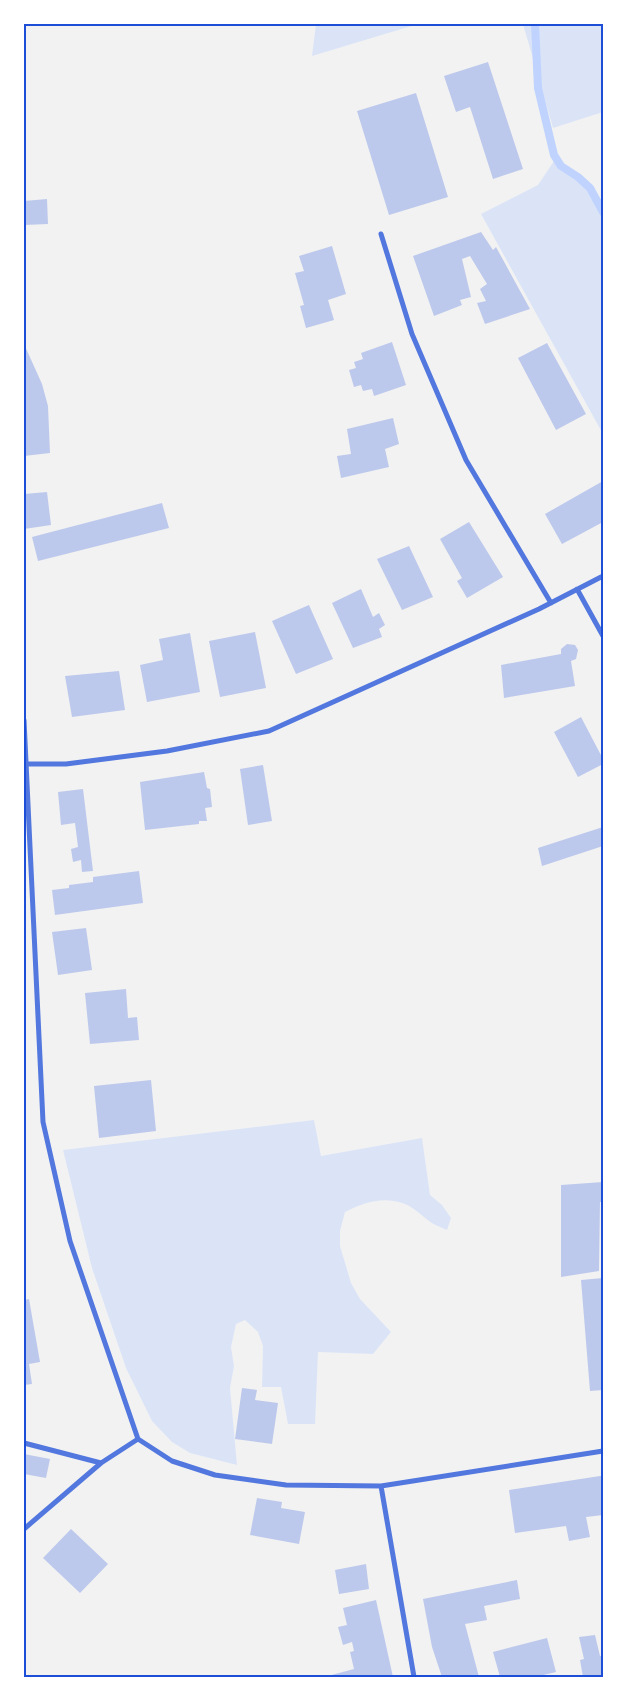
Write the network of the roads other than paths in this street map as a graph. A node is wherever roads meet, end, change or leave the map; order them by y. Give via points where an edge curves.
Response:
1 (381, 234) dead end
2 (603, 576) edge
3 (577, 589) junction
4 (551, 603) junction
5 (603, 636) edge
6 (24, 720) edge
7 (26, 764) junction
8 (138, 1439) junction
9 (24, 1443) edge
10 (603, 1451) edge
11 (101, 1463) junction
12 (381, 1486) junction
13 (24, 1529) edge
14 (414, 1677) edge

1 - 4 street via 412,334 466,460
2 - 3 street
3 - 4 street
3 - 5 street
4 - 7 street via 269,732 158,752 66,764
6 - 7 street
7 - 8 street via 42,1122 70,1240
8 - 11 street
8 - 12 street via 172,1460 215,1475 286,1484
9 - 11 street
10 - 12 street
11 - 13 street
12 - 14 street

